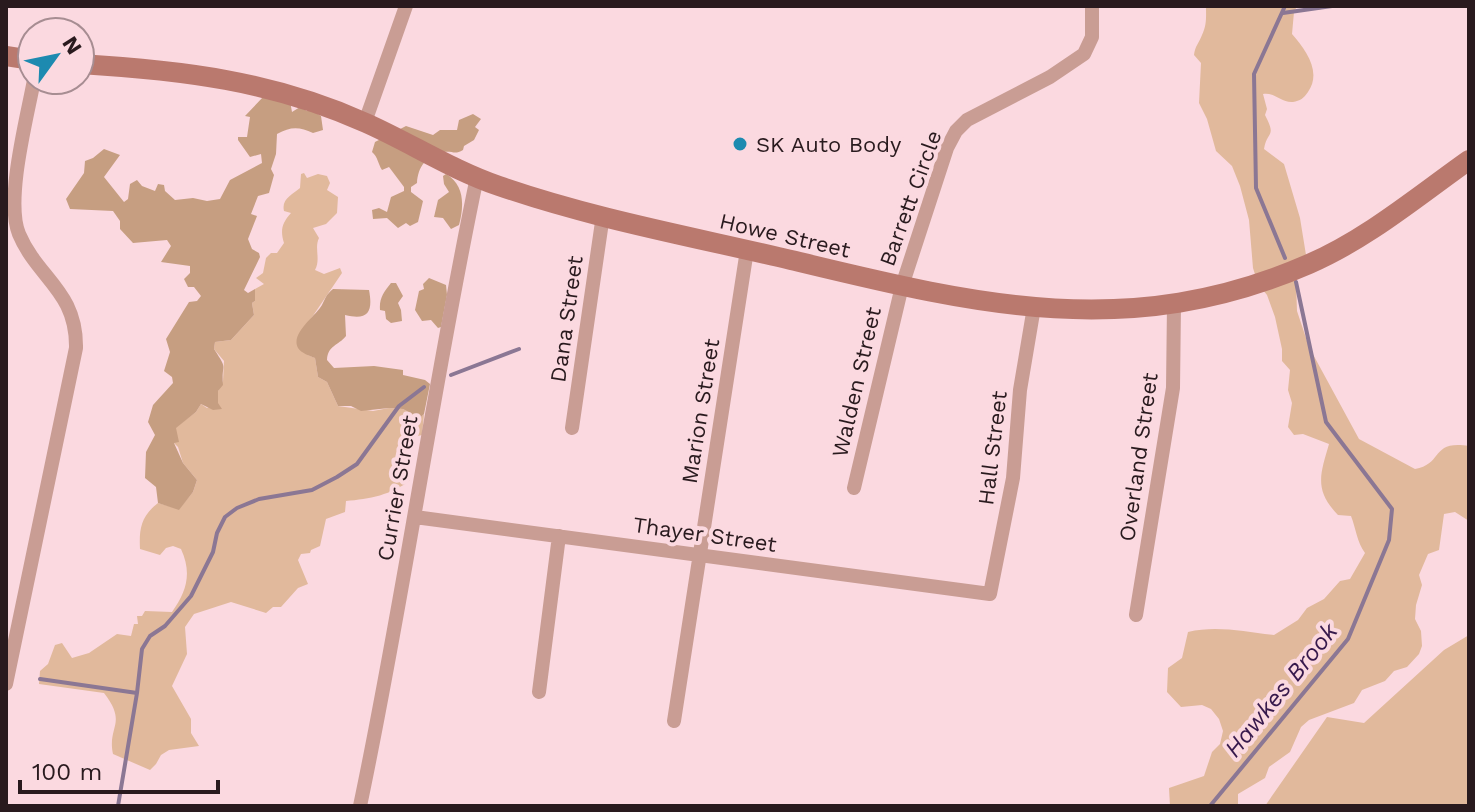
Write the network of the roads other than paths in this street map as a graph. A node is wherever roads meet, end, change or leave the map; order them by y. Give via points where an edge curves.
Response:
1 (406, 6) edge
2 (1092, 6) edge
3 (96, 65) edge
4 (31, 96) edge
5 (365, 122) junction
6 (1469, 160) edge
7 (477, 177) junction
8 (603, 215) junction
9 (747, 250) junction
10 (902, 286) junction
11 (1174, 304) junction
12 (1034, 307) junction
13 (572, 428) dead end
14 (854, 488) dead end
15 (415, 517) junction
16 (559, 536) junction
17 (700, 555) junction
18 (990, 594) joint
19 (1136, 615) dead end
20 (6, 684) edge
21 (539, 692) dead end
22 (674, 721) dead end
23 (360, 806) edge

1 - 5 street
2 - 10 street, Barrett Circle via 1092,37 1084,54 956,131
3 - 5 street, Howe Street via 211,75
4 - 20 street via 14,216 28,251 71,311 76,348
5 - 7 street, Howe Street
6 - 11 street, Howe Street via 1374,227 1311,263 1240,290
7 - 8 street, Howe Street
7 - 15 street, Currier Street
8 - 9 street, Howe Street
8 - 13 street, Dana Street
9 - 10 street, Howe Street
9 - 17 street, Marion Street
10 - 12 street, Howe Street
10 - 14 street, Walden Street
11 - 12 street, Howe Street via 1103,310
11 - 19 street, Overland Street via 1173,388
12 - 18 street, Hall Street via 1011,488
15 - 16 street, Thayer Street
15 - 23 street, Currier Street
16 - 17 street, Thayer Street
16 - 21 street
17 - 18 street, Thayer Street
17 - 22 street, Marion Street

